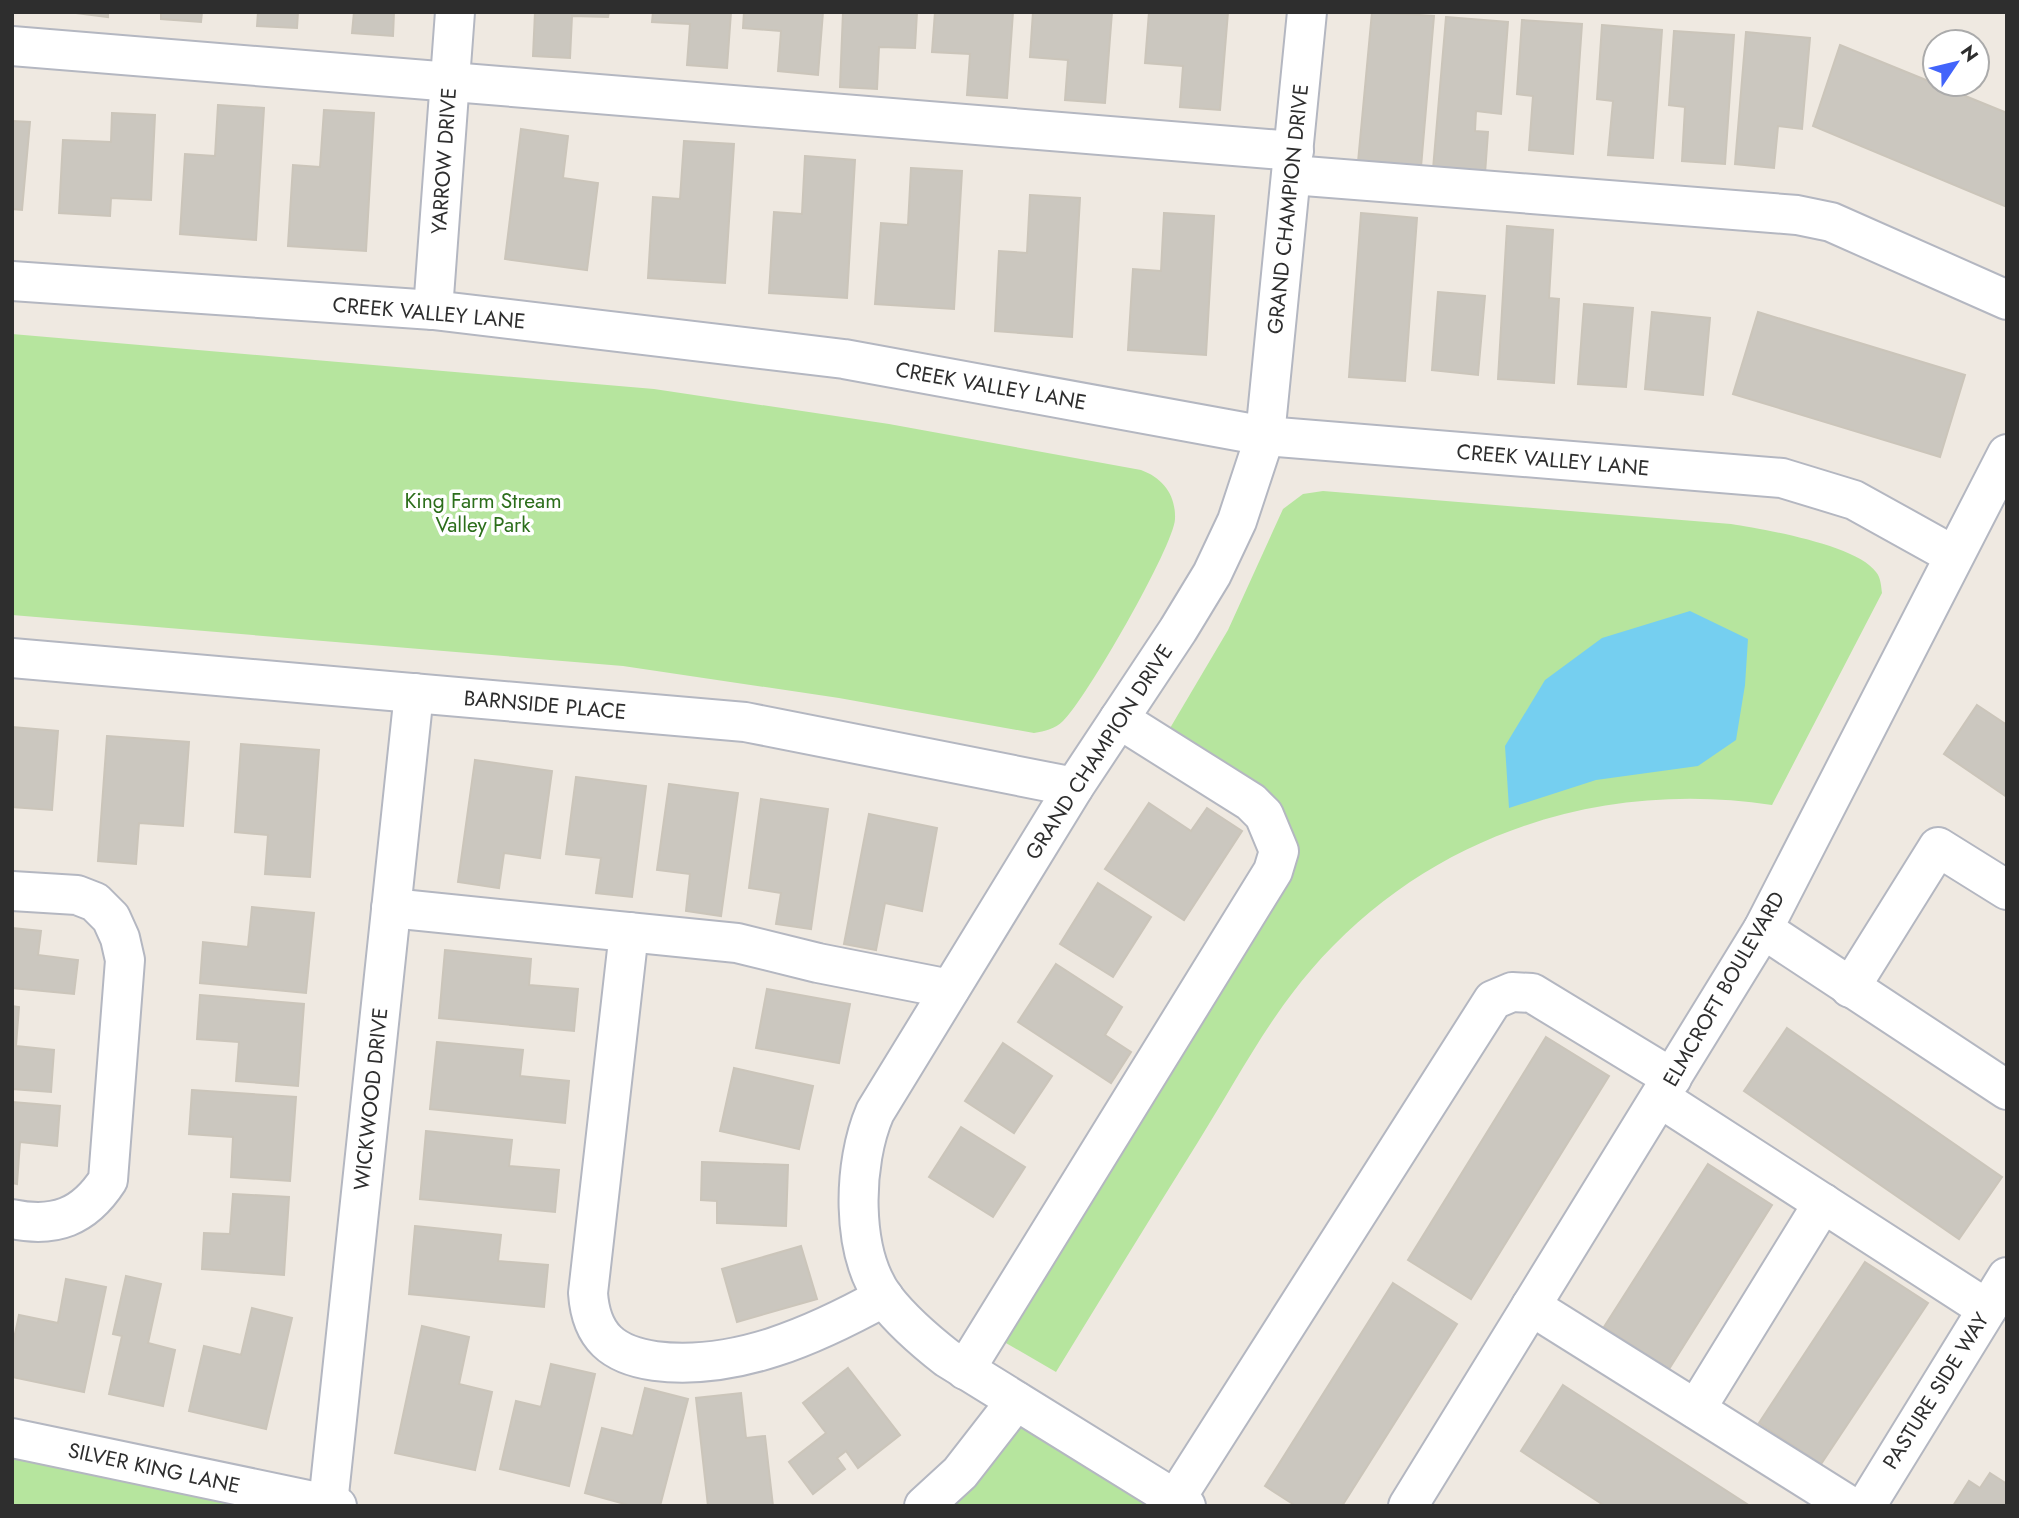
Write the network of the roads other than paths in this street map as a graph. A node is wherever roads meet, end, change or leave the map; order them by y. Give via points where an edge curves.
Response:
1 (455, 12) edge
2 (1307, 12) edge
3 (12, 46) edge
4 (450, 83) junction
5 (1293, 163) junction
6 (12, 281) edge
7 (2007, 300) edge
8 (433, 310) junction
9 (1265, 436) junction
10 (2007, 454) edge
11 (1953, 555) junction
12 (12, 657) edge
13 (414, 693) junction
14 (1119, 719) junction
15 (1074, 787) junction
16 (2007, 890) edge
17 (12, 891) edge
18 (391, 908) junction
19 (1763, 929) junction
20 (628, 932) junction
21 (1850, 988) junction
22 (950, 989) junction
23 (1666, 1088) junction
24 (2007, 1090) edge
25 (1823, 1203) junction
26 (12, 1219) edge
27 (2007, 1277) edge
28 (884, 1297) junction
29 (1531, 1306) junction
30 (1987, 1309) junction
31 (965, 1370) junction
32 (1016, 1401) junction
33 (1696, 1409) junction
34 (12, 1438) edge
35 (1177, 1504) edge
36 (332, 1505) edge
37 (924, 1506) edge
38 (1408, 1506) edge
39 (1850, 1506) edge
40 (1866, 1506) edge

1 - 4 street, YARROW DRIVE
2 - 5 street, GRAND CHAMPION DRIVE
3 - 4 street
4 - 5 street
4 - 8 street, YARROW DRIVE
5 - 7 street via 1797,215 1831,222
5 - 9 street, GRAND CHAMPION DRIVE
6 - 8 street, CREEK VALLEY LANE
8 - 9 street, CREEK VALLEY LANE via 844,359
9 - 11 street, CREEK VALLEY LANE via 1782,478 1854,500
9 - 14 street, GRAND CHAMPION DRIVE via 1237,521 1212,574
10 - 11 street, ELMCROFT BOULEVARD
11 - 19 street, ELMCROFT BOULEVARD
12 - 13 street, BARNSIDE PLACE
13 - 15 street, BARNSIDE PLACE via 745,722
13 - 18 street, WICKWOOD DRIVE
14 - 15 street, GRAND CHAMPION DRIVE
14 - 31 street via 1251,802 1272,827 1279,851 1273,871
15 - 22 street, GRAND CHAMPION DRIVE
16 - 21 street via 1938,847
17 - 26 street via 77,895 95,902 111,918 125,960 108,1180 94,1201 78,1213 54,1221
18 - 20 street
18 - 36 street, WICKWOOD DRIVE
19 - 21 street
19 - 23 street, ELMCROFT BOULEVARD
20 - 22 street via 737,943
20 - 28 street via 588,1293 590,1317 607,1342 623,1354 642,1359 680,1364 722,1361 782,1345 835,1324
21 - 24 street
22 - 28 street, GRAND CHAMPION DRIVE via 866,1133 857,1207 868,1258
23 - 25 street
23 - 29 street, ELMCROFT BOULEVARD
23 - 35 street via 1532,993 1512,992 1493,1000
25 - 30 street
25 - 33 street
27 - 30 street, PASTURE SIDE WAY
28 - 31 street, GRAND CHAMPION DRIVE via 915,1333
29 - 33 street
29 - 38 street, ELMCROFT BOULEVARD
30 - 40 street, PASTURE SIDE WAY
31 - 32 street, GRAND CHAMPION DRIVE
32 - 35 street
32 - 37 street via 960,1473
33 - 39 street
34 - 36 street, SILVER KING LANE

